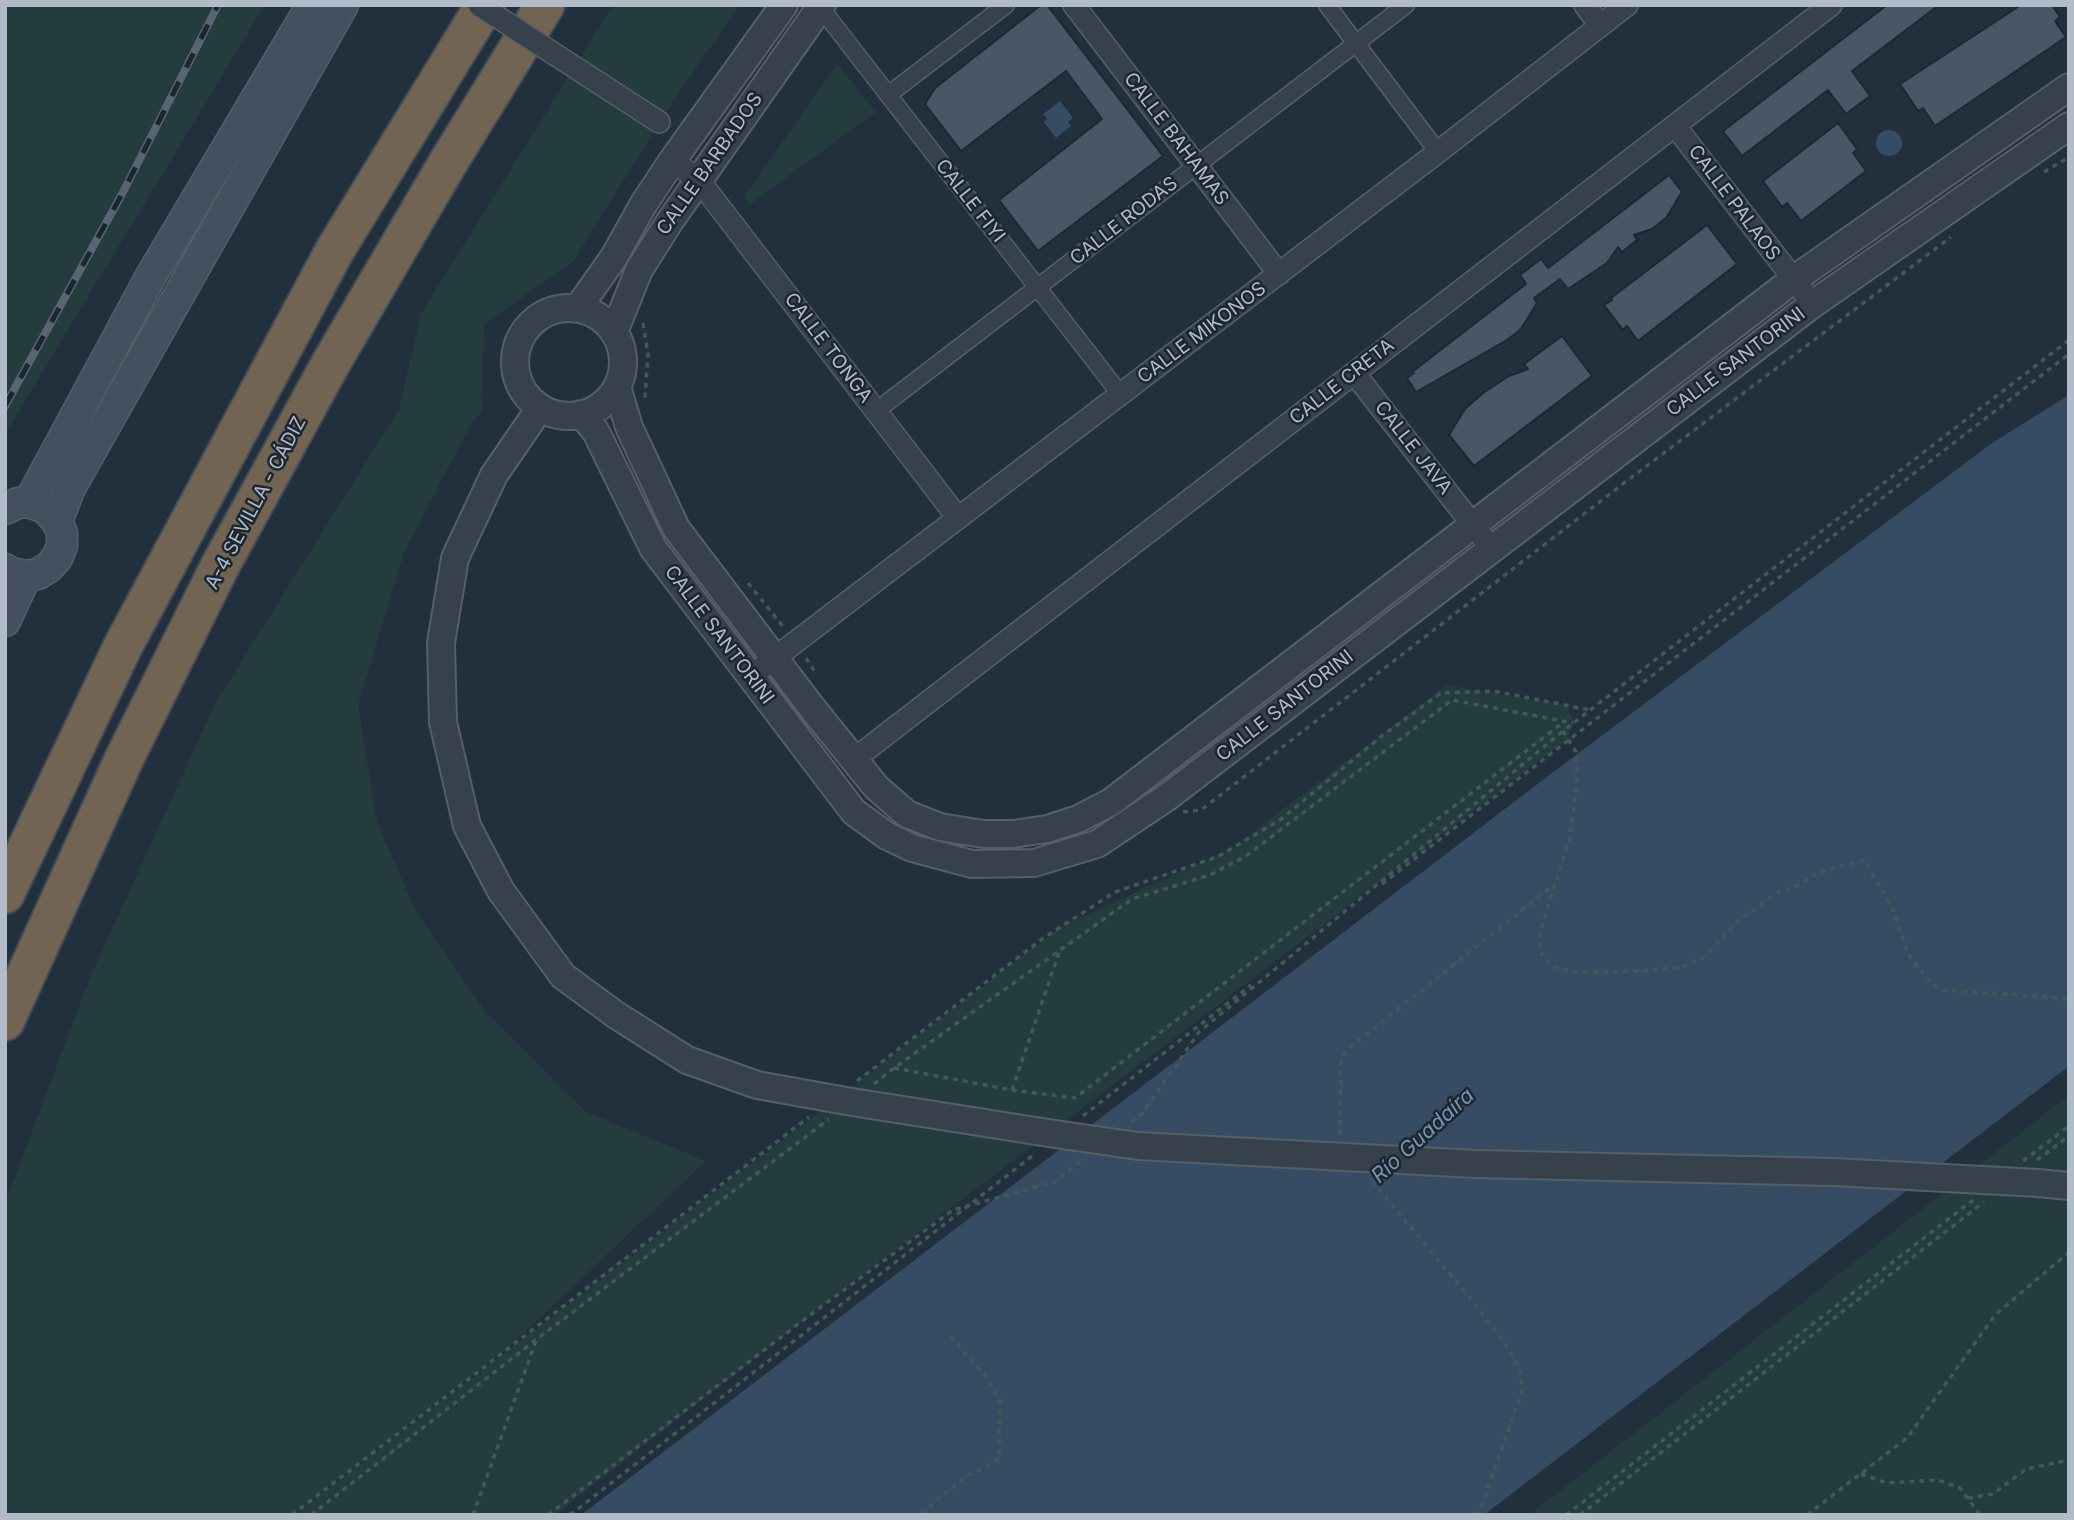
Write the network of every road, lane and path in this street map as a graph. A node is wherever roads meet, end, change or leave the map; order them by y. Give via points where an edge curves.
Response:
1 (312, 5) edge
2 (343, 5) edge
3 (479, 5) edge
4 (485, 5) edge
5 (545, 5) edge
6 (784, 5) edge
7 (1006, 5) edge
8 (1074, 5) edge
9 (1327, 5) edge
10 (1406, 5) edge
11 (1585, 5) edge
12 (1627, 5) edge
13 (1831, 5) edge
14 (821, 6) edge
15 (1600, 26) junction
16 (1356, 44) junction
17 (2069, 87) edge
18 (888, 95) junction
19 (659, 122) dead end
20 (1675, 126) junction
21 (2069, 126) edge
22 (1438, 152) junction
23 (2069, 157) edge
24 (672, 160) junction
25 (1196, 165) junction
26 (2035, 178) dead end
27 (698, 179) junction
28 (1956, 233) dead end
29 (1279, 274) junction
30 (1793, 280) junction
31 (1037, 288) junction
32 (1813, 304) junction
33 (578, 308) junction
34 (614, 332) junction
35 (2069, 340) edge
36 (2069, 354) edge
37 (1354, 373) junction
38 (617, 387) junction
39 (1121, 395) junction
40 (540, 408) junction
41 (876, 411) junction
42 (581, 414) junction
43 (17, 506) edge
44 (958, 517) junction
45 (57, 521) junction
46 (1472, 524) junction
47 (1491, 548) junction
48 (15, 572) edge
49 (745, 580) dead end
50 (5, 621) edge
51 (785, 650) junction
52 (751, 676) junction
53 (813, 709) junction
54 (1591, 710) junction
55 (1565, 722) junction
56 (1574, 723) junction
57 (1563, 731) junction
58 (1568, 739) junction
59 (853, 760) junction
60 (1173, 813) dead end
61 (1556, 883) junction
62 (5, 894) edge
63 (1061, 948) junction
64 (2069, 1000) edge
65 (5, 1021) edge
66 (894, 1068) junction
67 (1012, 1090) junction
68 (842, 1101) junction
69 (1080, 1119) dead end
70 (2069, 1126) edge
71 (1123, 1128) dead end
72 (1340, 1135) dead end
73 (2069, 1136) edge
74 (1036, 1153) dead end
75 (1083, 1159) dead end
76 (2014, 1168) dead end
77 (2037, 1172) junction
78 (2069, 1186) edge
79 (1982, 1194) dead end
80 (1992, 1196) dead end
81 (1386, 1199) dead end
82 (2069, 1252) edge
83 (951, 1336) dead end
84 (537, 1339) junction
85 (2069, 1460) edge
86 (1861, 1474) junction
87 (1968, 1498) junction
88 (1579, 1505) junction
89 (1583, 1514) edge
90 (292, 1515) edge
91 (311, 1515) edge
92 (473, 1515) edge
93 (548, 1515) edge
94 (570, 1515) edge
95 (923, 1515) edge
96 (1478, 1515) edge
97 (1566, 1515) edge
98 (1807, 1515) edge
99 (1980, 1515) edge

1 - 43 main road
2 - 45 main road via 70,488
3 - 19 street, bridge
4 - 62 highway via 335,250 123,646
5 - 65 highway, A-4 SEVILLA - CÁDIZ via 331,363 220,566 124,759
6 - 24 street, CALLE BARBADOS
7 - 18 street
8 - 25 street, CALLE BAHAMAS
9 - 16 street
10 - 16 street, CALLE RODAS
11 - 15 street
12 - 15 street, CALLE MIKONOS
13 - 20 street, CALLE CRETA
14 - 18 street, CALLE FIYI
14 - 27 street, CALLE BARBADOS
15 - 22 street, CALLE MIKONOS
16 - 22 street
16 - 25 street, CALLE RODAS
17 - 30 street, CALLE SANTORINI
18 - 31 street, CALLE FIYI
20 - 30 street, CALLE PALAOS
20 - 37 street, CALLE CRETA
21 - 32 street, CALLE SANTORINI
22 - 29 street, CALLE MIKONOS
23 - 26 path
24 - 27 street, CALLE TONGA
24 - 33 street, CALLE BARBADOS
25 - 29 street, CALLE BAHAMAS
25 - 31 street, CALLE RODAS
27 - 34 street, CALLE BARBADOS via 639,270
27 - 41 street, CALLE TONGA
28 - 60 path via 1201,810
29 - 39 street, CALLE MIKONOS
30 - 32 street, CALLE PALAOS
30 - 46 street, CALLE SANTORINI
31 - 39 street, CALLE FIYI
31 - 41 street, CALLE RODAS
32 - 47 street, CALLE SANTORINI
33 - 34 street via 596,314
33 - 40 street via 541,314 517,342 517,379 526,396
34 - 38 street via 623,354
35 - 54 path
36 - 58 path
37 - 46 street, CALLE JAVA
37 - 59 street, CALLE CRETA
38 - 42 street via 608,400
38 - 51 street, CALLE SANTORINI via 629,427 676,528
39 - 44 street, CALLE MIKONOS
40 - 42 street via 558,415
40 - 68 street via 495,475 455,558 441,643 443,722 467,826 501,891 563,976 616,1015 688,1060 757,1085
41 - 44 street, CALLE TONGA
42 - 52 street, CALLE SANTORINI via 596,432 653,548
43 - 45 main road via 45,508
44 - 51 street, CALLE MIKONOS
45 - 48 main road via 62,546 57,558 38,573
46 - 47 street, CALLE JAVA
46 - 59 street, CALLE SANTORINI via 1111,802 1078,818 1013,834 940,827 907,814 887,799
47 - 52 street, CALLE SANTORINI via 1143,814 1097,845 1034,863 972,864 912,848 887,836 854,812
48 - 50 main road
49 - 51 path
51 - 52 street, CALLE MIKONOS
51 - 53 street, CALLE SANTORINI
51 - 53 path via 826,689 827,699
53 - 59 street, CALLE SANTORINI
54 - 56 path
54 - 68 path via 1493,691 1441,693 1280,820 1217,857 1115,892 1042,939
55 - 56 path
55 - 63 path via 1452,700 1246,856 1210,875 1132,900
55 - 67 path via 1075,1098
56 - 57 path
57 - 58 path
57 - 71 path via 1199,1032 1143,1113
58 - 61 path via 1576,752 1577,783 1570,836
58 - 69 path
61 - 64 path via 1541,929 1540,952 1553,967 1573,972 1642,971 1682,967 1705,956 1738,921 1780,891 1818,873 1864,860 1891,905 1908,954 1940,990
61 - 72 path via 1348,1049 1341,1059
63 - 66 path
63 - 67 path
66 - 67 path
66 - 68 path
68 - 77 street, bridge via 1138,1146 1476,1164
68 - 84 path
68 - 90 path
70 - 76 path
73 - 77 path
74 - 94 path
75 - 93 path via 1054,1182 953,1210
77 - 78 street
79 - 88 path
80 - 89 path
81 - 96 path via 1502,1339 1520,1369 1522,1392
82 - 86 path via 1995,1315 1907,1438
83 - 95 path via 1000,1401 999,1459 966,1477
84 - 91 path
84 - 92 path
85 - 87 path via 2026,1469 1993,1494
86 - 87 path via 1887,1483 1938,1480 1960,1488
86 - 98 path
87 - 99 path
88 - 89 path
88 - 97 path

